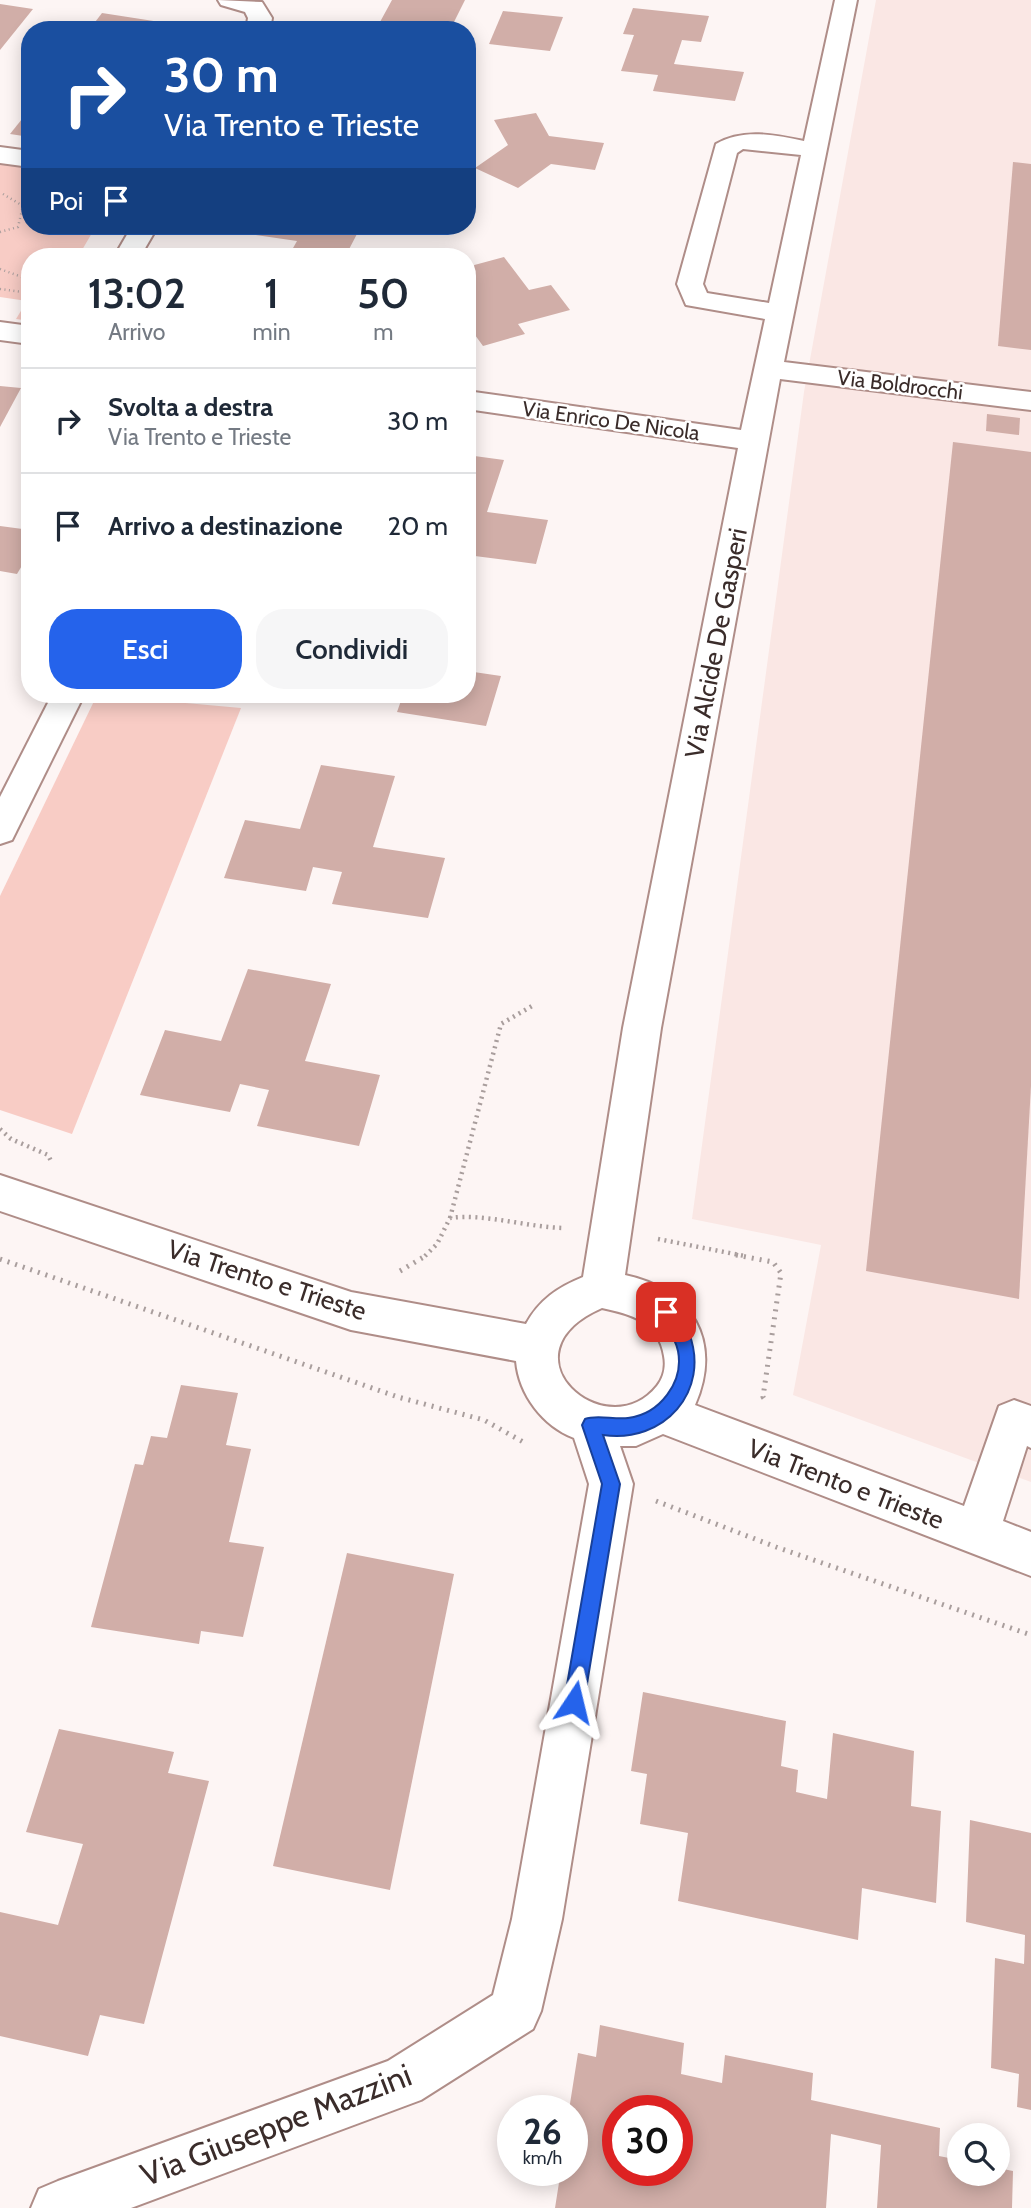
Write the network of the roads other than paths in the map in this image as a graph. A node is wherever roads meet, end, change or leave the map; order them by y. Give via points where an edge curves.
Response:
1 (229, 0) edge
2 (846, 0) edge
3 (260, 21) edge
4 (815, 150) junction
5 (0, 155) edge
6 (21, 158) edge
7 (781, 313) junction
8 (0, 331) edge
9 (21, 334) edge
10 (769, 369) junction
11 (476, 401) edge
12 (1031, 401) edge
13 (754, 441) junction
14 (64, 703) edge
15 (0, 831) edge
16 (0, 1193) edge
17 (602, 1289) junction
18 (539, 1346) junction
19 (662, 1413) junction
20 (591, 1425) junction
21 (1031, 1427) edge
22 (977, 1534) junction
23 (1031, 1554) edge
24 (58, 2208) edge

1 - 3 street via 254,7
2 - 4 street, Via Alcide De Gasperi
4 - 7 street, Via Alcide De Gasperi
4 - 7 street via 744,140 725,149 690,284 696,299
5 - 6 street
7 - 10 street, Via Alcide De Gasperi
8 - 9 street
10 - 12 street, Via Boldrocchi
10 - 13 street, Via Alcide De Gasperi
11 - 13 street, Via Enrico De Nicola
13 - 17 street, Via Alcide De Gasperi via 642,1028
14 - 15 street
16 - 18 street, Via Trento e Trieste via 351,1311
17 - 18 street via 561,1307
17 - 19 street via 626,1290 647,1298 680,1330 687,1351 687,1373 678,1395
18 - 20 street via 544,1385 555,1402
19 - 20 street via 641,1425
19 - 22 street, Via Trento e Trieste
20 - 24 street, Via Giuseppe Mazzini via 611,1484 537,1919 515,2011 403,2081
21 - 22 street via 1014,1421
22 - 23 street, Via Trento e Trieste

